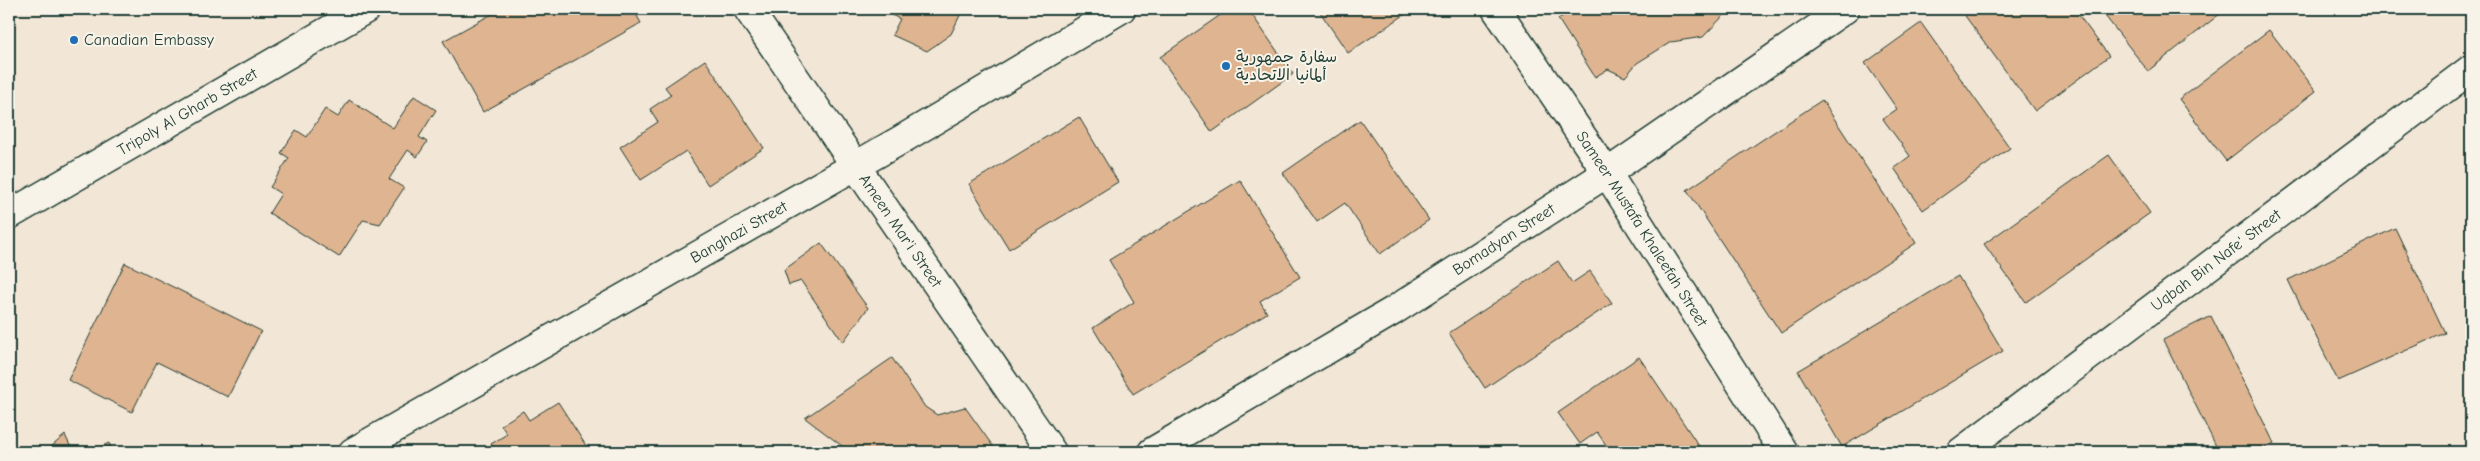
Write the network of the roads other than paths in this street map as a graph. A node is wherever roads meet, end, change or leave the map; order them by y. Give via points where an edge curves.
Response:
1 (366, 9) edge
2 (748, 9) edge
3 (1121, 9) edge
4 (1496, 9) edge
5 (1845, 9) edge
6 (2471, 69) edge
7 (855, 166) junction
8 (1607, 173) junction
9 (9, 215) edge
10 (353, 452) edge
11 (1052, 452) edge
12 (1152, 452) edge
13 (1784, 452) edge
14 (1961, 452) edge

1 - 9 street, Tripoly Al Gharb Street
2 - 7 street, Ameen Mar'i Street
3 - 7 street, Banghazi Street
4 - 8 street, Sameer Mustafa Khaleefah Street
5 - 8 street, Bomadyan Street
6 - 14 street, Uqbah Bin Nafe' Street
7 - 10 street, Banghazi Street
7 - 11 street, Ameen Mar'i Street
8 - 12 street, Bomadyan Street via 1393,311
8 - 13 street, Sameer Mustafa Khaleefah Street

